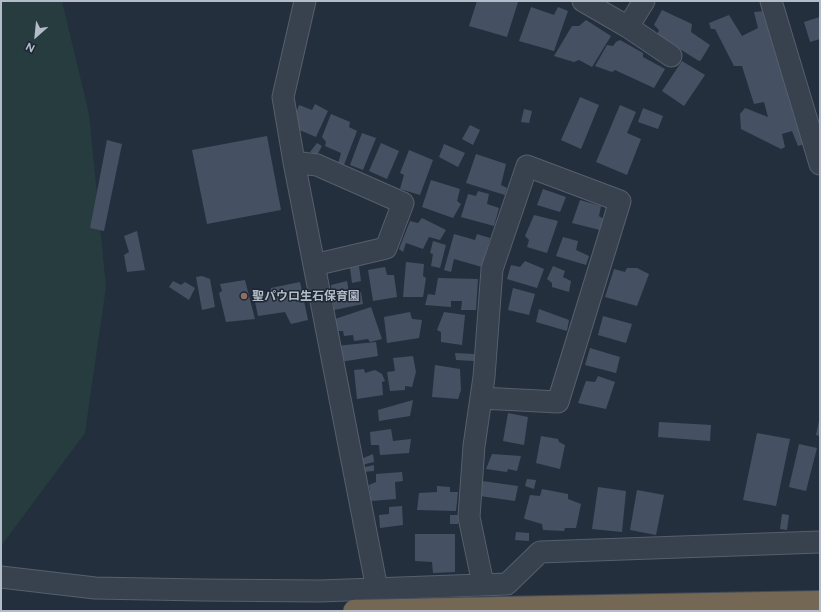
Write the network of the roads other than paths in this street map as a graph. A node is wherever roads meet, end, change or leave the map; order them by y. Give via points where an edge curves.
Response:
1 (305, 1) edge
2 (583, 1) edge
3 (644, 1) edge
4 (771, 1) edge
5 (628, 27) junction
6 (671, 56) dead end
7 (294, 162) junction
8 (820, 164) edge
9 (314, 265) junction
10 (481, 398) junction
11 (820, 542) edge
12 (1, 577) edge
13 (483, 584) junction
14 (507, 584) junction
15 (377, 589) junction
16 (820, 602) edge
17 (354, 611) edge
18 (506, 611) edge

1 - 7 street via 284,97
2 - 5 street
3 - 5 street
4 - 8 street
5 - 6 street
7 - 9 street
7 - 9 street via 317,165 403,203 386,248
9 - 15 street
10 - 10 street via 492,269 527,166 620,201 558,402
10 - 13 street via 474,446 469,517
11 - 14 street via 540,552
12 - 15 street via 95,588 312,591
13 - 14 street
13 - 15 street
14 - 18 street
16 - 17 highway, bridge

